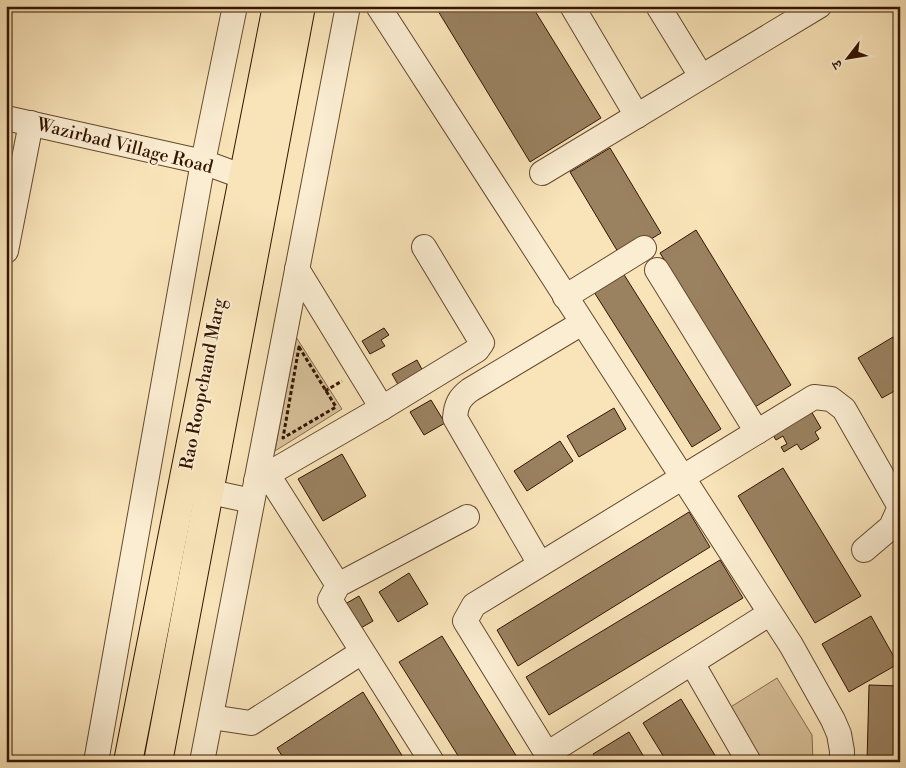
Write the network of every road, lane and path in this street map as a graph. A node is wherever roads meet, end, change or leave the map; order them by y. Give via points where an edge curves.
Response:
1 (236, 6) edge
2 (277, 6) edge
3 (301, 6) edge
4 (348, 6) edge
5 (378, 6) edge
6 (572, 6) edge
7 (819, 6) edge
8 (659, 7) edge
9 (701, 76) junction
10 (637, 116) junction
11 (6, 118) edge
12 (30, 123) junction
13 (203, 162) junction
14 (542, 173) dead end
15 (244, 177) junction
16 (424, 248) dead end
17 (644, 248) dead end
18 (6, 251) edge
19 (298, 269) junction
20 (657, 270) dead end
21 (566, 297) junction
22 (582, 323) junction
23 (336, 407) joint
24 (382, 408) junction
25 (757, 432) junction
26 (682, 478) junction
27 (259, 486) junction
28 (196, 489) junction
29 (467, 517) dead end
30 (864, 550) dead end
31 (540, 564) junction
32 (334, 593) junction
33 (769, 614) junction
34 (362, 652) junction
35 (692, 662) junction
36 (211, 718) junction
37 (550, 758) edge
38 (96, 762) edge
39 (128, 762) edge
40 (158, 762) edge
41 (202, 762) edge
42 (432, 762) edge
43 (749, 762) edge
44 (842, 762) edge

1 - 13 street
2 - 15 main road, Rao Roopchand Marg
3 - 28 main road, Rao Roopchand Marg
4 - 19 street
5 - 21 street
6 - 10 street
7 - 9 street
8 - 9 street
9 - 10 street
10 - 14 street
11 - 12 street, Wazirbad Village Road
12 - 13 street, Wazirbad Village Road
12 - 18 street
13 - 15 street, Wazirbad Village Road
13 - 38 street
15 - 28 main road, Rao Roopchand Marg
16 - 24 street via 482,343 477,350
17 - 21 street
19 - 24 street
19 - 27 street
20 - 25 street
21 - 22 street
22 - 26 street
22 - 31 street via 470,390 460,398 456,408 455,418
23 - 23 path via 283,438 299,347 325,391
24 - 27 street
25 - 26 street
25 - 30 street via 814,397 831,399 844,409 900,507 891,527
26 - 31 street
26 - 33 street
27 - 28 street
27 - 32 street
27 - 36 street
28 - 39 main road, Rao Roopchand Marg
28 - 40 main road, Rao Roopchand Marg
29 - 32 street
31 - 37 street via 474,605 465,621
32 - 34 street
33 - 35 street
33 - 44 street via 791,645 833,720 839,734
34 - 36 street via 251,723
34 - 42 street
35 - 37 street
35 - 43 street
36 - 41 street

